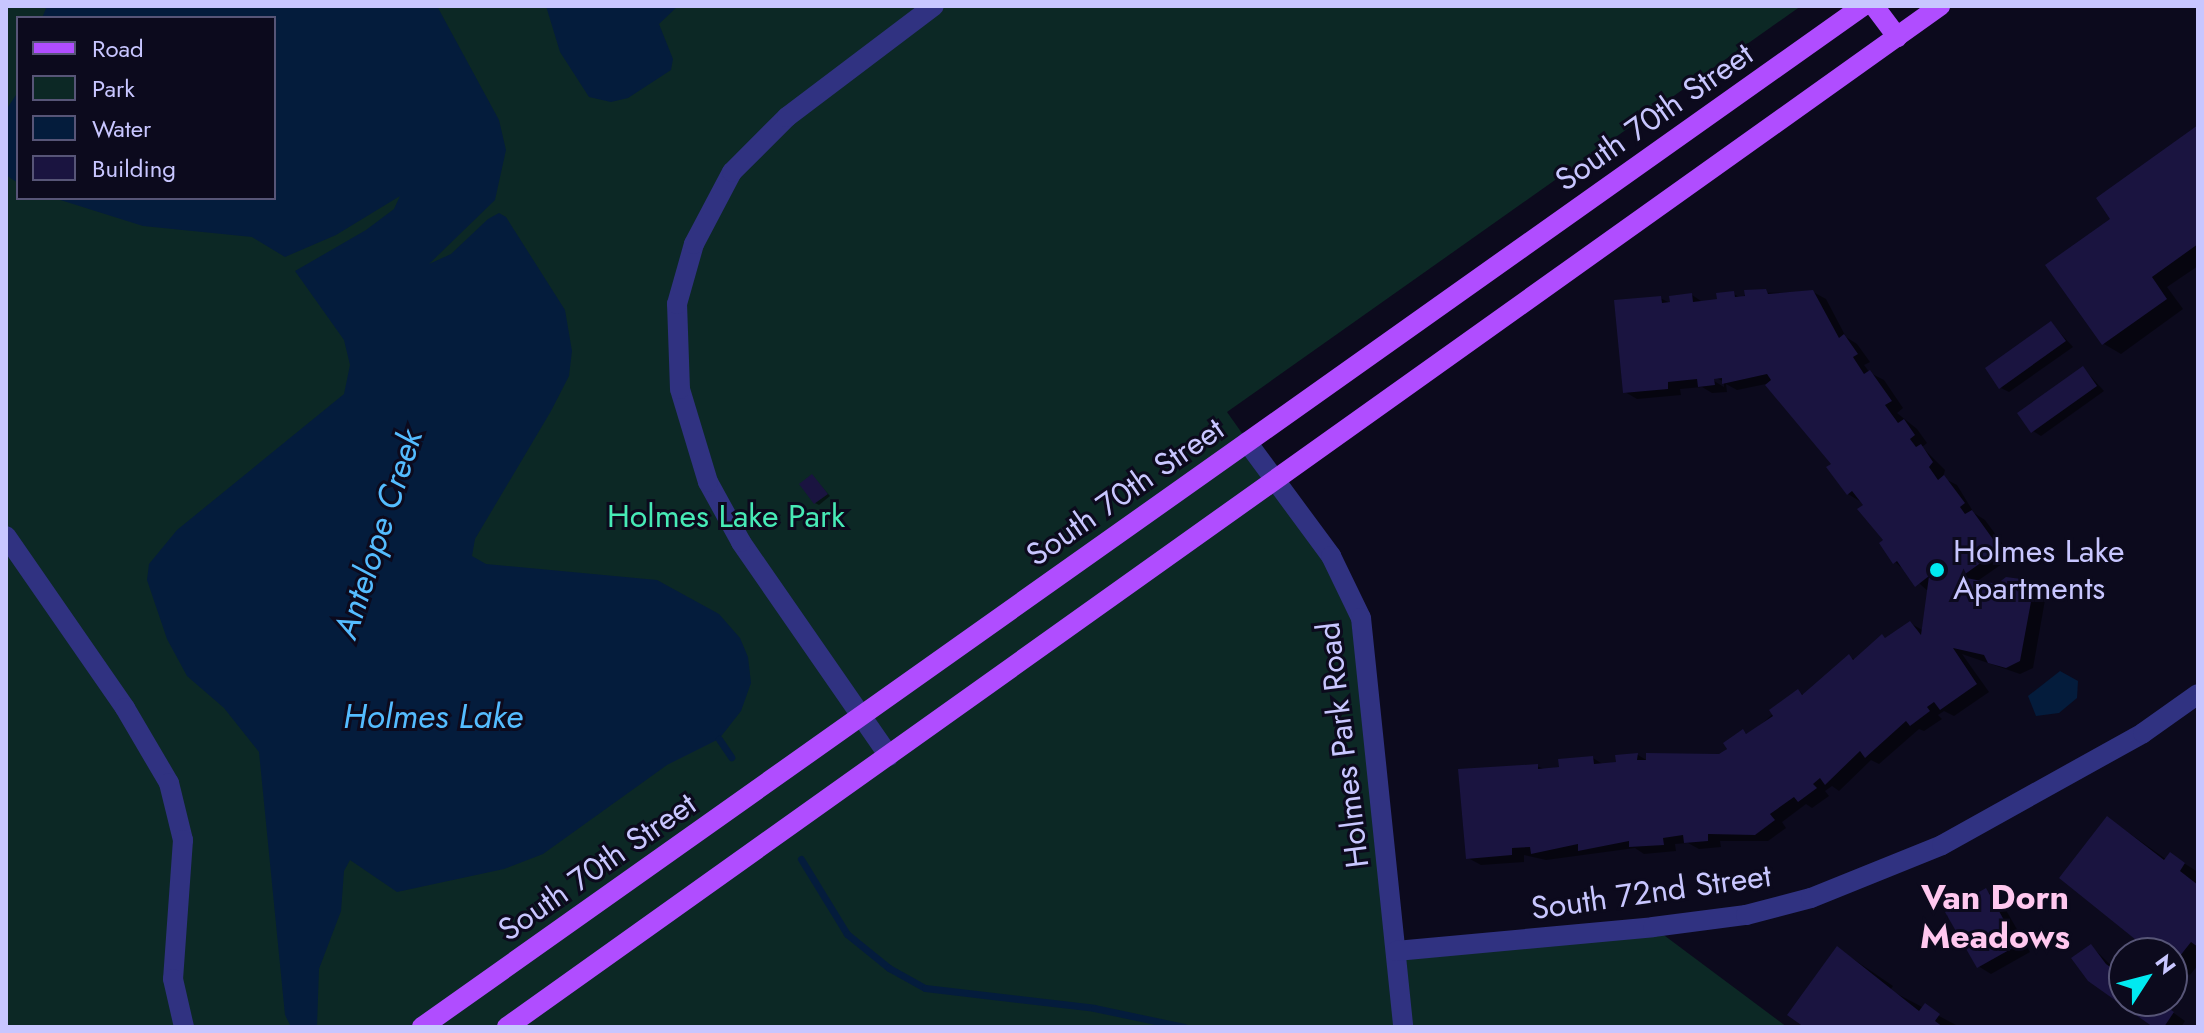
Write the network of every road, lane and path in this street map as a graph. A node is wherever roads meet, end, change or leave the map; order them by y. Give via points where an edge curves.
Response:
1 (934, 6) edge
2 (1863, 6) edge
3 (1874, 6) edge
4 (1940, 6) edge
5 (1897, 37) junction
6 (1247, 442) junction
7 (1274, 480) junction
8 (6, 536) edge
9 (2198, 694) edge
10 (861, 716) junction
11 (889, 756) junction
12 (1396, 951) junction
13 (184, 1027) edge
14 (422, 1027) edge
15 (507, 1027) edge
16 (1403, 1027) edge

1 - 10 street via 787,117 732,172 694,244 677,304 680,389 708,482 741,542
2 - 6 main road, South 70th Street
3 - 5 main road
4 - 5 main road
5 - 7 main road
6 - 7 street, Holmes Park Road
6 - 10 main road, South 70th Street
7 - 11 main road
7 - 12 street, Holmes Park Road via 1338,568 1361,618
8 - 13 street via 125,708 169,783 183,840 173,979
9 - 12 street, South 72nd Street via 2153,727 1942,845 1811,898 1746,915 1653,927
10 - 11 street
10 - 14 main road, South 70th Street
11 - 15 main road
12 - 16 street, Holmes Park Road

